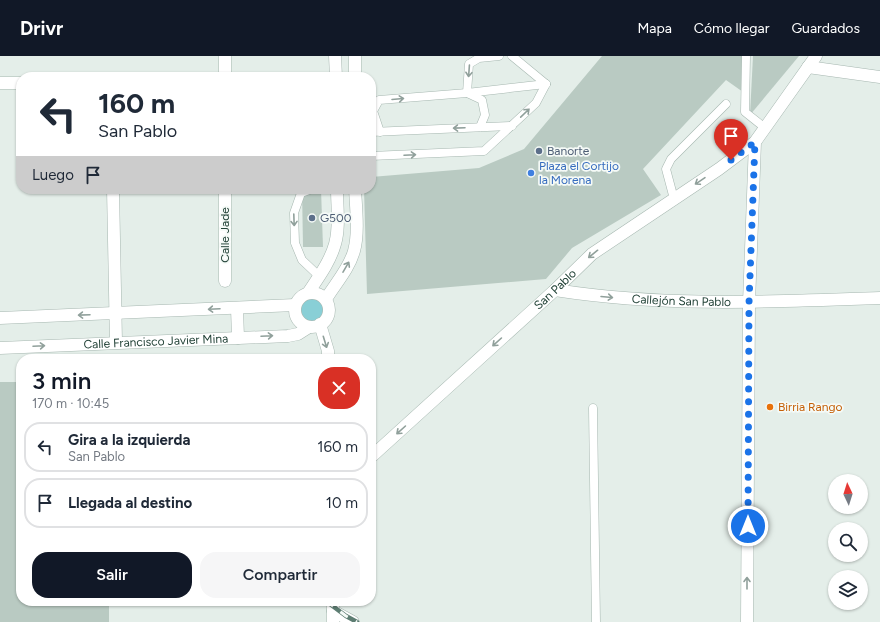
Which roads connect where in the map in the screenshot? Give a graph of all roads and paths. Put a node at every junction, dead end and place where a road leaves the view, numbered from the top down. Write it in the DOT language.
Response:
graph roads {
  1 [pos="225,56"];
  2 [pos="335,56"];
  3 [pos="355,56"];
  4 [pos="499,56"];
  5 [pos="512,56"];
  6 [pos="746,56"];
  7 [pos="816,56"];
  8 [pos="808,67"];
  9 [pos="225,72"];
  10 [pos="336,72"];
  11 [pos="355,72"];
  12 [pos="880,77"];
  13 [pos="0,83"];
  14 [pos="16,83"];
  15 [pos="546,84"];
  16 [pos="467,93"];
  17 [pos="726,104"];
  18 [pos="376,106"];
  19 [pos="376,120"];
  20 [pos="512,126"];
  21 [pos="480,127"];
  22 [pos="765,128"];
  23 [pos="376,132"];
  24 [pos="380,132"];
  25 [pos="755,142"];
  26 [pos="376,156"];
  27 [pos="113,194"];
  28 [pos="225,194"];
  29 [pos="302,194"];
  30 [pos="337,194"];
  31 [pos="355,194"];
  32 [pos="674,199"];
  33 [pos="319,276"];
  34 [pos="226,281"];
  35 [pos="555,290"];
  36 [pos="308,293"];
  37 [pos="880,298"];
  38 [pos="326,299"];
  39 [pos="749,303"];
  40 [pos="295,305"];
  41 [pos="237,308"];
  42 [pos="116,314"];
  43 [pos="0,318"];
  44 [pos="315,326"];
  45 [pos="238,338"];
  46 [pos="116,342"];
  47 [pos="0,348"];
  48 [pos="328,354"];
  49 [pos="593,408"];
  50 [pos="376,452"];
  51 [pos="333,611"];
  52 [pos="353,622"];
  53 [pos="596,622"];
  54 [pos="747,622"];
  1 -- 9 [label="street"];
  2 -- 10 [label="street"];
  3 -- 11 [label="street"];
  4 -- 16 [label="lane, one-way"];
  5 -- 15 [label="lane"];
  6 -- 22 [label="lane"];
  7 -- 8 [label="street"];
  8 -- 12 [label="street"];
  8 -- 22 [label="street"];
  13 -- 14 [label="street"];
  15 -- 16 [label="lane"];
  20 -- 15 [label="lane, one-way"];
  18 -- 16 [label="lane, one-way"];
  16 -- 21 [label="lane"];
  17 -- 32 [label="lane"];
  24 -- 19 [label="lane, one-way"];
  20 -- 21 [label="lane"];
  26 -- 20 [label="lane, one-way"];
  21 -- 24 [label="lane, one-way"];
  22 -- 25 [label="street"];
  23 -- 24 [label="lane"];
  25 -- 32 [label="street, San Pablo, one-way"];
  25 -- 39 [label="street"];
  27 -- 42 [label="street"];
  28 -- 34 [label="street, Calle Jade"];
  29 -- 33 [label="lane, one-way"];
  30 -- 33 [label="street"];
  38 -- 31 [label="street, one-way"];
  32 -- 35 [label="street, San Pablo, one-way"];
  33 -- 36 [label="street"];
  35 -- 39 [label="street, Callejón San Pablo, one-way"];
  35 -- 50 [label="street, San Pablo, one-way"];
  36 -- 38 [label="street"];
  36 -- 40 [label="street"];
  37 -- 39 [label="street, Callejón San Pablo"];
  38 -- 44 [label="street"];
  54 -- 39 [label="street, one-way"];
  40 -- 41 [label="street"];
  40 -- 44 [label="street"];
  41 -- 42 [label="street, one-way"];
  41 -- 45 [label="street"];
  42 -- 43 [label="street, one-way"];
  42 -- 46 [label="street"];
  45 -- 44 [label="street, Calle Francisco Javier Mina, one-way"];
  44 -- 48 [label="street, one-way"];
  45 -- 46 [label="street, Calle Francisco Javier Mina"];
  47 -- 46 [label="street, Calle Francisco Javier Mina, one-way"];
  49 -- 53 [label="lane"];
  51 -- 52 [label="street"];
}
